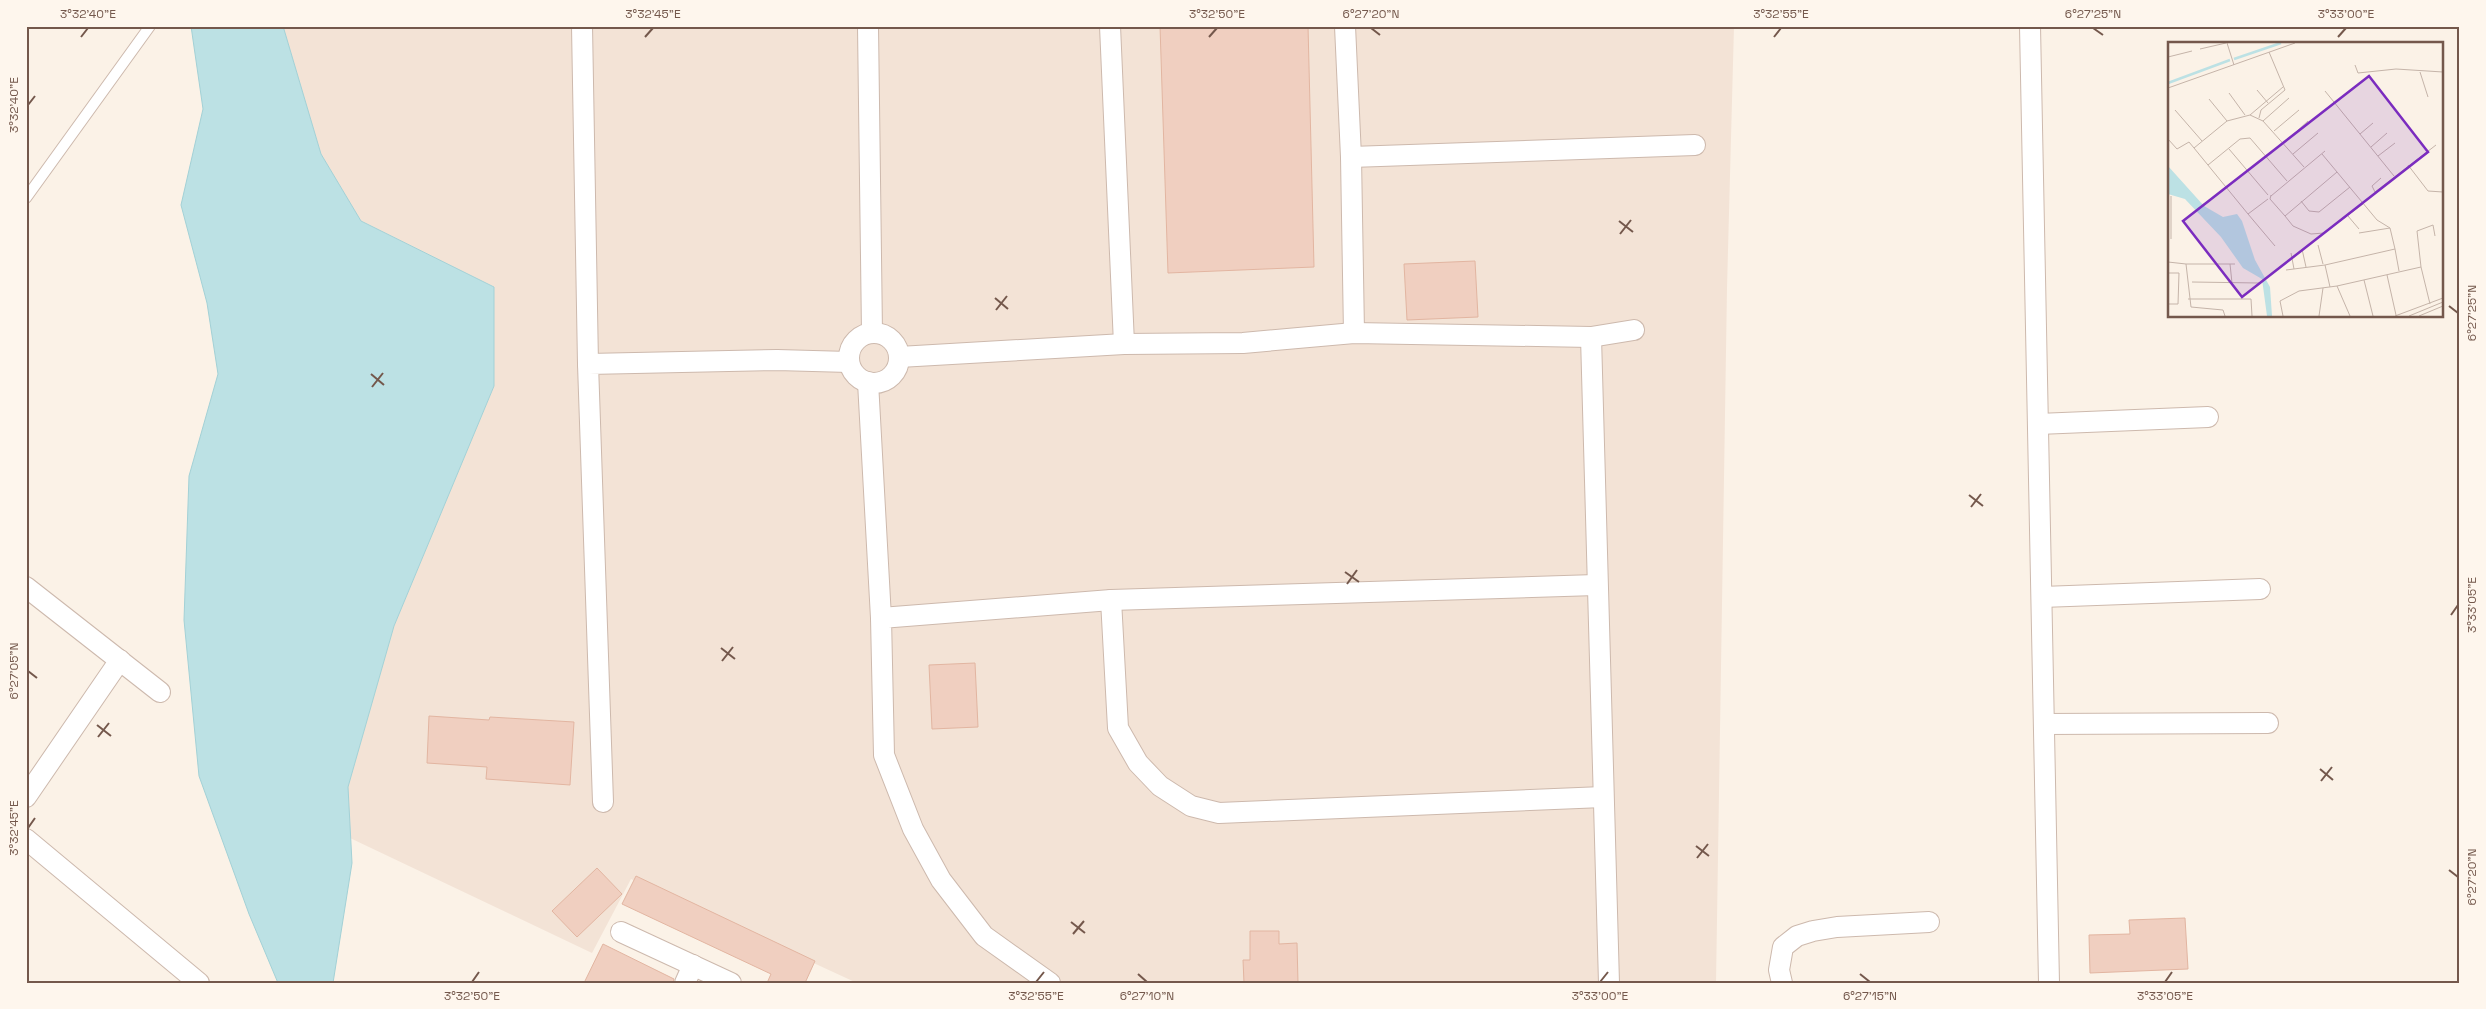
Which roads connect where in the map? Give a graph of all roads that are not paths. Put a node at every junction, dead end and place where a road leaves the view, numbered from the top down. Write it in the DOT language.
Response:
graph roads {
  1 [pos="150,26"];
  2 [pos="582,26"];
  3 [pos="868,26"];
  4 [pos="1110,26"];
  5 [pos="1345,26"];
  6 [pos="2030,26"];
  7 [pos="1695,144"];
  8 [pos="1351,157"];
  9 [pos="26,198"];
  10 [pos="1634,330"];
  11 [pos="872,332"];
  12 [pos="1354,333"];
  13 [pos="1591,337"];
  14 [pos="1124,344"];
  15 [pos="899,357"];
  16 [pos="849,362"];
  17 [pos="588,364"];
  18 [pos="868,382"];
  19 [pos="2208,417"];
  20 [pos="2038,424"];
  21 [pos="1596,585"];
  22 [pos="26,587"];
  23 [pos="2260,589"];
  24 [pos="2042,597"];
  25 [pos="1111,600"];
  26 [pos="882,618"];
  27 [pos="120,660"];
  28 [pos="160,692"];
  29 [pos="2268,723"];
  30 [pos="2044,724"];
  31 [pos="26,797"];
  32 [pos="1603,797"];
  33 [pos="603,802"];
  34 [pos="26,839"];
  35 [pos="1929,922"];
  36 [pos="621,932"];
  37 [pos="689,974"];
  38 [pos="199,983"];
  39 [pos="731,983"];
  40 [pos="1050,983"];
  41 [pos="1609,983"];
  42 [pos="1782,983"];
  43 [pos="2049,983"];
  1 -- 9 [label="lane"];
  2 -- 17 [label="street"];
  3 -- 11 [label="street"];
  4 -- 14 [label="street"];
  5 -- 8 [label="street"];
  6 -- 20 [label="street"];
  7 -- 8 [label="street"];
  8 -- 12 [label="street"];
  10 -- 13 [label="street"];
  11 -- 15 [label="street"];
  11 -- 16 [label="street"];
  12 -- 13 [label="street"];
  12 -- 14 [label="street"];
  13 -- 21 [label="street"];
  14 -- 15 [label="street"];
  15 -- 18 [label="street"];
  16 -- 17 [label="street"];
  16 -- 18 [label="street"];
  17 -- 33 [label="street"];
  18 -- 26 [label="street"];
  19 -- 20 [label="street"];
  20 -- 24 [label="street"];
  21 -- 25 [label="street"];
  21 -- 32 [label="street"];
  22 -- 27 [label="street"];
  23 -- 24 [label="street"];
  24 -- 30 [label="street"];
  25 -- 26 [label="street"];
  25 -- 32 [label="street"];
  26 -- 40 [label="street"];
  27 -- 28 [label="street"];
  27 -- 31 [label="street"];
  29 -- 30 [label="street"];
  30 -- 43 [label="street"];
  32 -- 41 [label="street"];
  34 -- 38 [label="street"];
  35 -- 42 [label="street"];
  36 -- 37 [label="street"];
  37 -- 39 [label="street"];
}
